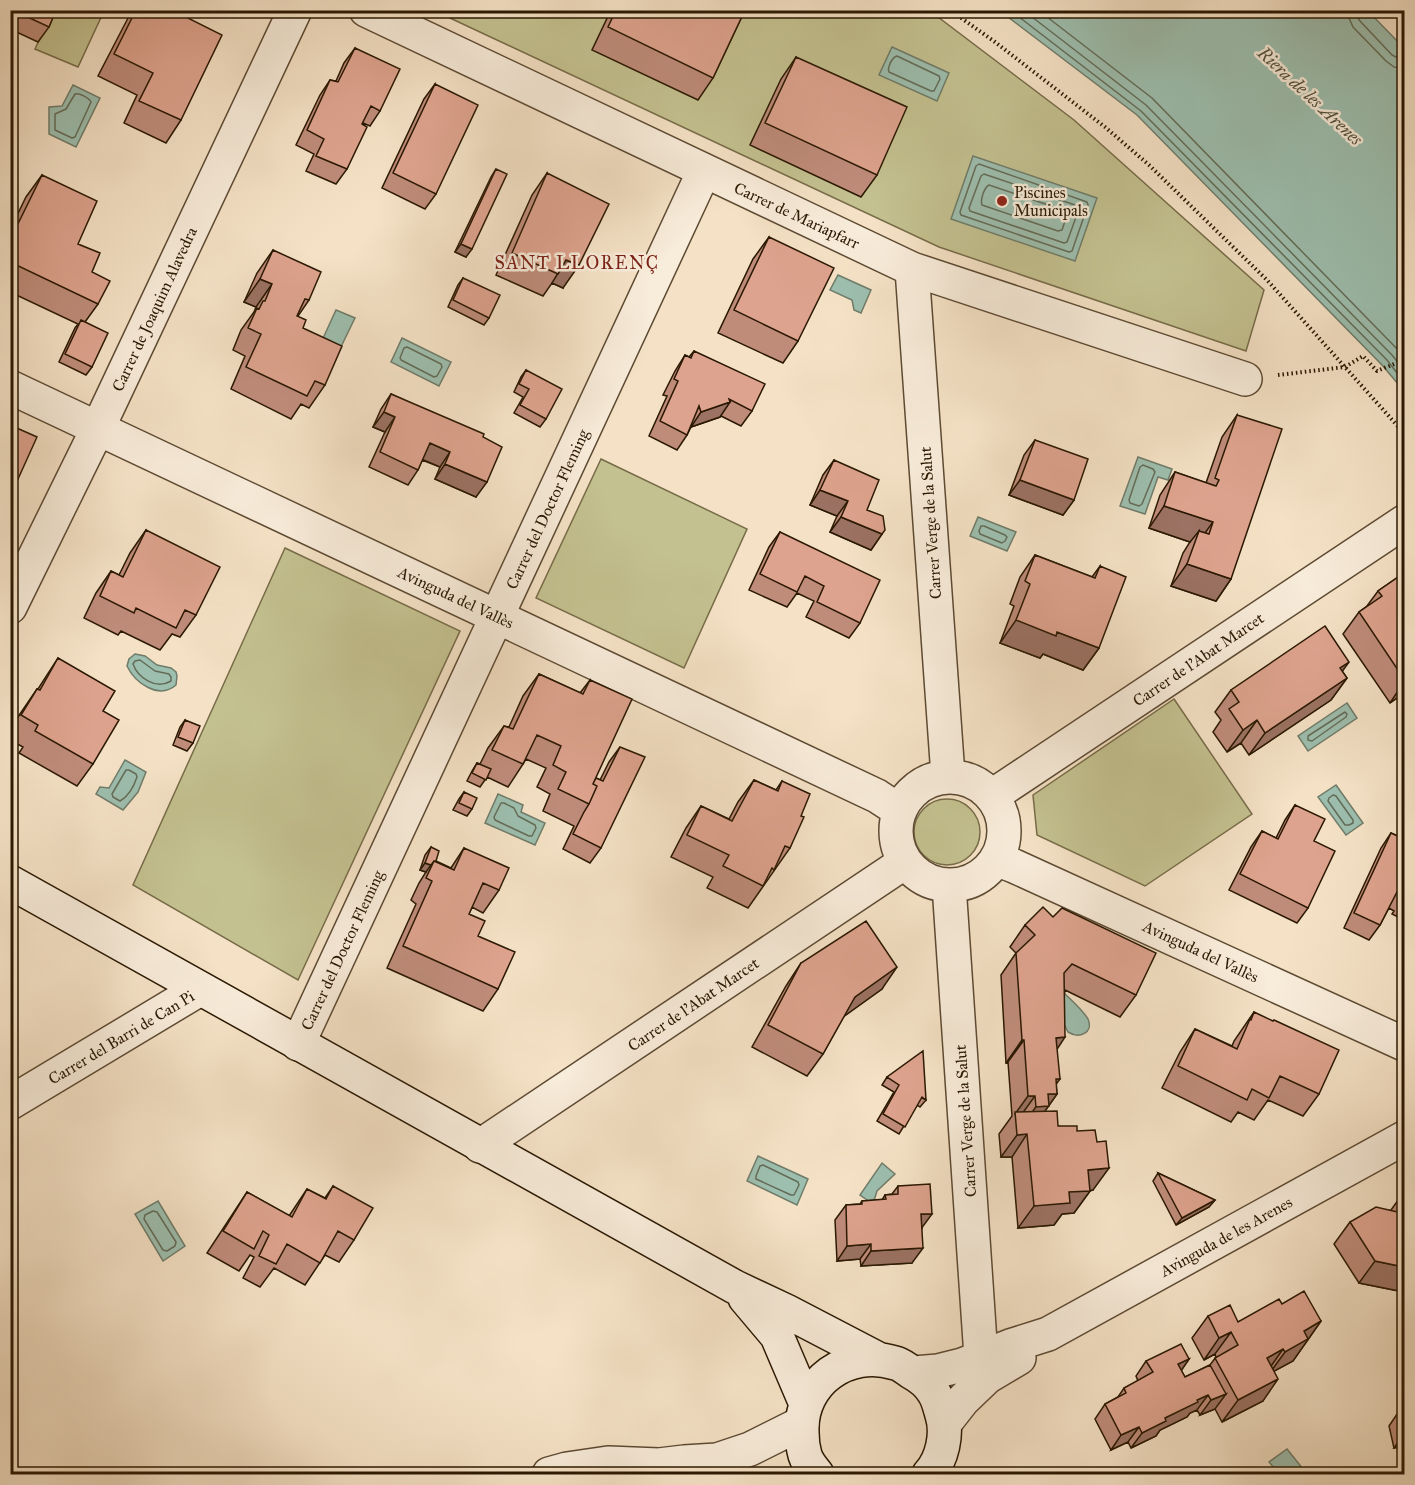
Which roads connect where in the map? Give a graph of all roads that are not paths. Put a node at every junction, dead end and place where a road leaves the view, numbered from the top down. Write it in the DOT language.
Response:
graph roads {
  1 [pos="295,10"];
  2 [pos="366,10"];
  3 [pos="704,171"];
  4 [pos="912,269"];
  5 [pos="1245,379"];
  6 [pos="10,387"];
  7 [pos="98,428"];
  8 [pos="1404,522"];
  9 [pos="10,607"];
  10 [pos="497,616"];
  11 [pos="948,777"];
  12 [pos="992,796"];
  13 [pos="900,811"];
  14 [pos="996,860"];
  15 [pos="906,862"];
  16 [pos="10,882"];
  17 [pos="949,885"];
  18 [pos="200,989"];
  19 [pos="298,1044"];
  20 [pos="1404,1044"];
  21 [pos="10,1103"];
  22 [pos="1404,1138"];
  23 [pos="480,1146"];
  24 [pos="735,1287"];
  25 [pos="1048,1334"];
  26 [pos="981,1357"];
  27 [pos="880,1360"];
  28 [pos="914,1373"];
  29 [pos="804,1413"];
  30 [pos="944,1455"];
  31 [pos="671,1470"];
  32 [pos="549,1474"];
  33 [pos="816,1474"];
  1 -- 7 [label="street, Carrer de Joaquim Alavedra"];
  2 -- 3 [label="street, Carrer de Mariapfarr"];
  3 -- 4 [label="street, Carrer de Mariapfarr"];
  3 -- 10 [label="street, Carrer del Doctor Fleming"];
  4 -- 5 [label="street, Carrer de Mariapfarr"];
  4 -- 11 [label="street, Carrer Verge de la Salut"];
  6 -- 7 [label="street, Avinguda del Vallès"];
  7 -- 9 [label="street, Carrer de Joaquim Alavedra"];
  7 -- 10 [label="street, Avinguda del Vallès"];
  8 -- 12 [label="street, Carrer de l'Abat Marcet"];
  10 -- 13 [label="street, Avinguda del Vallès"];
  10 -- 19 [label="street, Carrer del Doctor Fleming"];
  11 -- 12 [label="street"];
  11 -- 13 [label="street"];
  12 -- 14 [label="street"];
  13 -- 15 [label="street"];
  14 -- 17 [label="street"];
  14 -- 20 [label="street, Avinguda del Vallès"];
  15 -- 17 [label="street"];
  15 -- 23 [label="street, Carrer de l'Abat Marcet"];
  16 -- 18 [label="street"];
  17 -- 26 [label="street, Carrer Verge de la Salut"];
  18 -- 19 [label="street"];
  18 -- 21 [label="street, Carrer del Barri de Can Pi"];
  19 -- 23 [label="street"];
  22 -- 25 [label="street, Avinguda de les Arenes"];
  23 -- 24 [label="street"];
  24 -- 27 [label="street"];
  24 -- 29 [label="street"];
  25 -- 26 [label="street, Avinguda de les Arenes"];
  25 -- 30 [label="street, Avinguda de les Arenes"];
  26 -- 28 [label="street, Avinguda de les Arenes"];
  27 -- 28 [label="street"];
  27 -- 29 [label="street"];
  28 -- 30 [label="street"];
  29 -- 31 [label="street"];
  29 -- 33 [label="street"];
  31 -- 32 [label="street"];
}
